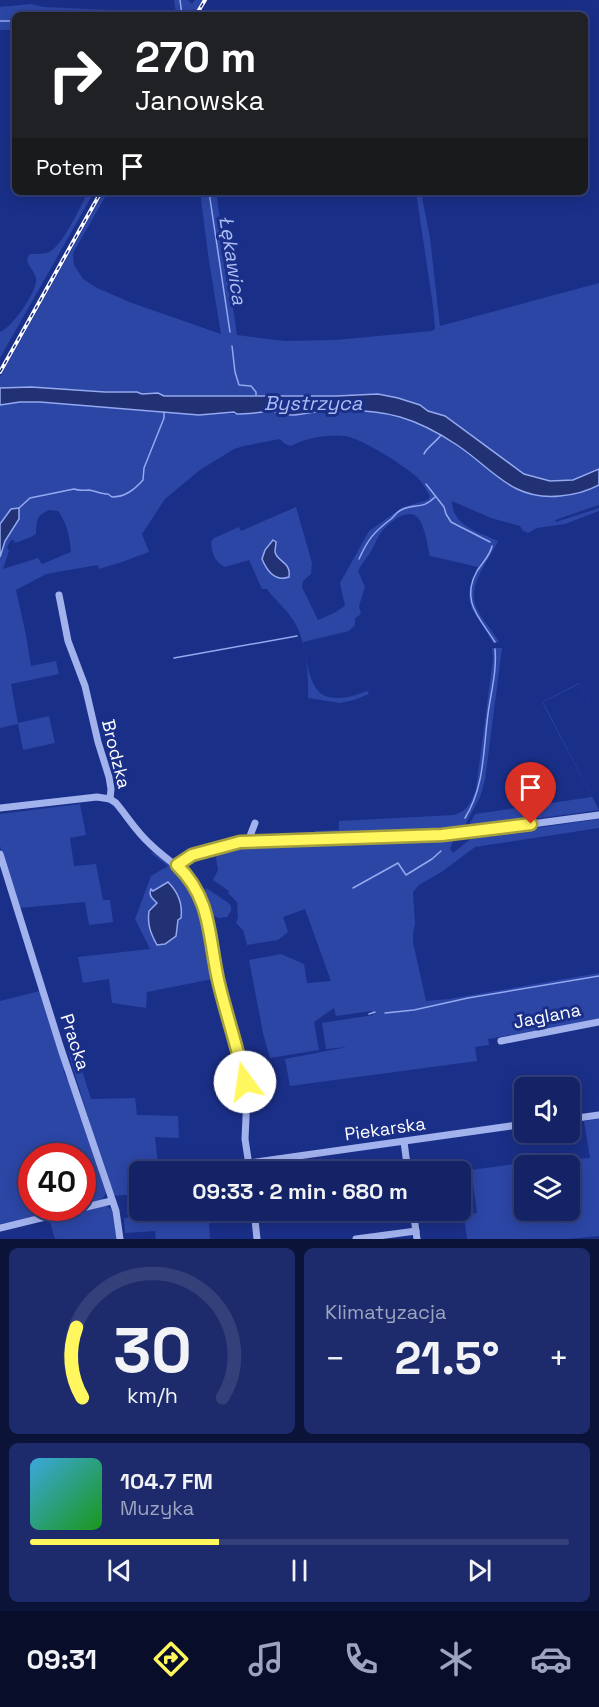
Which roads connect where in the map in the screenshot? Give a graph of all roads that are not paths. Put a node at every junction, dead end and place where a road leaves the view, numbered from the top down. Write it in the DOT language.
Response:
graph roads {
  1 [pos="59,595"];
  2 [pos="110,799"];
  3 [pos="0,808"];
  4 [pos="599,814"];
  5 [pos="255,824"];
  6 [pos="250,842"];
  7 [pos="0,854"];
  8 [pos="177,865"];
  9 [pos="599,1022"];
  10 [pos="501,1041"];
  11 [pos="599,1115"];
  12 [pos="580,1118"];
  13 [pos="514,1126"];
  14 [pos="404,1142"];
  15 [pos="248,1161"];
  16 [pos="286,1161"];
  17 [pos="407,1161"];
  18 [pos="111,1201"];
  19 [pos="255,1221"];
  20 [pos="0,1228"];
  21 [pos="416,1235"];
  22 [pos="120,1239"];
  23 [pos="257,1239"];
  24 [pos="356,1239"];
  1 -- 2 [label="street, Brodzka"];
  2 -- 3 [label="street"];
  2 -- 8 [label="street, Brodzka"];
  4 -- 6 [label="street"];
  5 -- 6 [label="street"];
  6 -- 8 [label="street"];
  7 -- 18 [label="street, Pracka"];
  8 -- 15 [label="street, Brodzka"];
  9 -- 10 [label="street, Jaglana"];
  11 -- 12 [label="street"];
  13 -- 14 [label="street, Piekarska"];
  14 -- 16 [label="street, Piekarska"];
  14 -- 17 [label="street"];
  18 -- 20 [label="street"];
  18 -- 22 [label="street, Pracka"];
  19 -- 23 [label="street"];
  21 -- 24 [label="street"];
}
